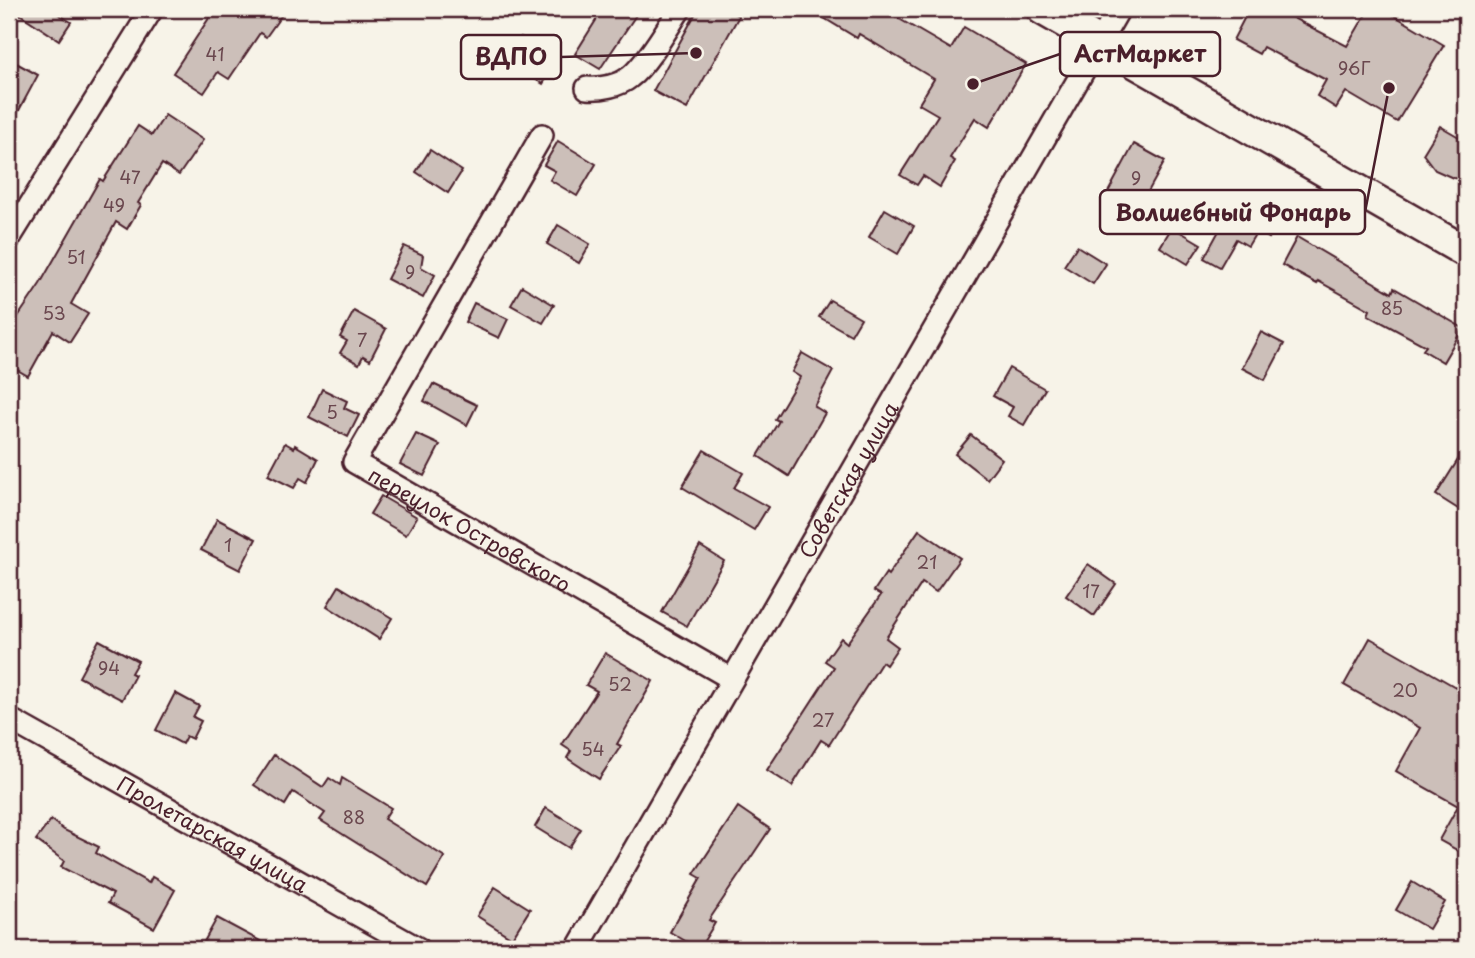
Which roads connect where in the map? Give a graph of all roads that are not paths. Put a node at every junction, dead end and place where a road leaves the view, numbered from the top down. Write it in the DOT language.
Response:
graph roads {
  1 [pos="152,9"];
  2 [pos="680,9"];
  3 [pos="1042,9"];
  4 [pos="1119,9"];
  5 [pos="1101,43"];
  6 [pos="587,88"];
  7 [pos="542,135"];
  8 [pos="9,239"];
  9 [pos="1466,252"];
  10 [pos="732,679"];
  11 [pos="9,719"];
  12 [pos="419,949"];
  13 [pos="577,949"];
  1 -- 8 [label="street"];
  2 -- 6 [label="street"];
  3 -- 5 [label="main road"];
  4 -- 5 [label="street, Советская улица"];
  5 -- 9 [label="main road"];
  5 -- 10 [label="street, Советская улица"];
  7 -- 10 [label="street, переулок Островского"];
  10 -- 13 [label="street, Советская улица"];
  11 -- 12 [label="street, Пролетарская улица"];
}
